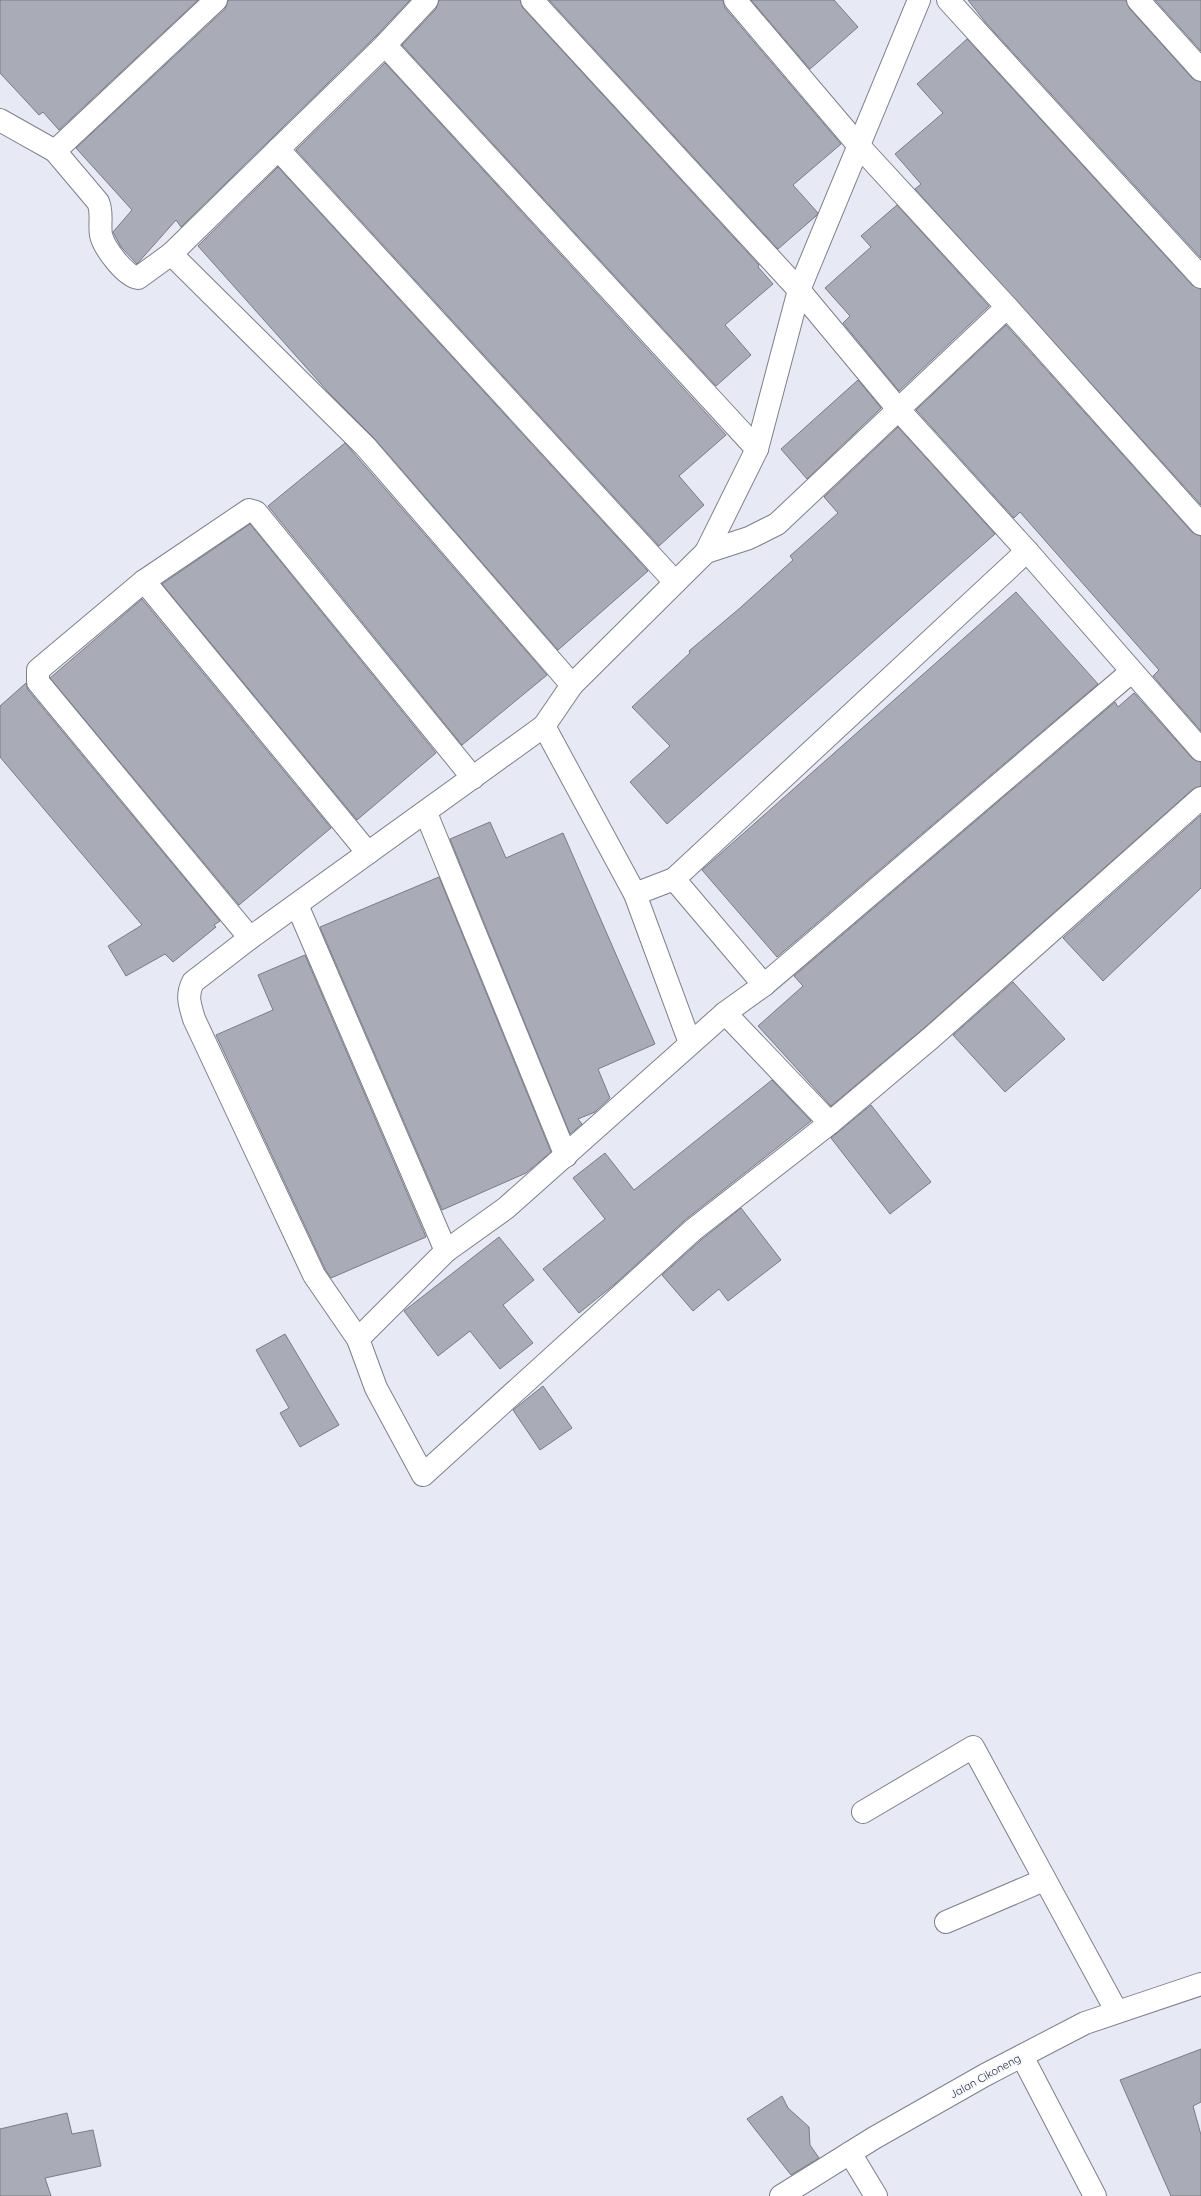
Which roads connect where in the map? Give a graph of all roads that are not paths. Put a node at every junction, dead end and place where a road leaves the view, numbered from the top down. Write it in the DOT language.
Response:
graph roads {
  1 [pos="216,0"];
  2 [pos="427,0"];
  3 [pos="532,0"];
  4 [pos="736,0"];
  5 [pos="919,0"];
  6 [pos="948,0"];
  7 [pos="1138,0"];
  8 [pos="384,45"];
  9 [pos="1201,70"];
  10 [pos="0,120"];
  11 [pos="859,146"];
  12 [pos="278,149"];
  13 [pos="55,151"];
  14 [pos="171,254"];
  15 [pos="1201,277"];
  16 [pos="799,290"];
  17 [pos="1007,306"];
  18 [pos="898,410"];
  19 [pos="757,449"];
  20 [pos="1201,524"];
  21 [pos="1027,551"];
  22 [pos="706,552"];
  23 [pos="144,580"];
  24 [pos="676,582"];
  25 [pos="1131,672"];
  26 [pos="572,685"];
  27 [pos="544,726"];
  28 [pos="1201,750"];
  29 [pos="473,778"];
  30 [pos="1201,798"];
  31 [pos="426,813"];
  32 [pos="368,853"];
  33 [pos="674,879"];
  34 [pos="635,894"];
  35 [pos="298,905"];
  36 [pos="250,938"];
  37 [pos="764,985"];
  38 [pos="725,1013"];
  39 [pos="690,1043"];
  40 [pos="830,1123"];
  41 [pos="566,1156"];
  42 [pos="446,1252"];
  43 [pos="358,1338"];
  44 [pos="863,1812"];
  45 [pos="1044,1880"];
  46 [pos="946,1922"];
  47 [pos="1201,1984"];
  48 [pos="1117,2012"];
  49 [pos="1022,2056"];
  50 [pos="850,2153"];
  51 [pos="781,2196"];
  52 [pos="876,2196"];
  53 [pos="1095,2196"];
  1 -- 13 [label="street"];
  2 -- 8 [label="street"];
  3 -- 16 [label="street"];
  4 -- 11 [label="street"];
  5 -- 11 [label="street"];
  6 -- 15 [label="street"];
  7 -- 9 [label="street"];
  8 -- 12 [label="street"];
  8 -- 19 [label="street"];
  10 -- 13 [label="street"];
  11 -- 16 [label="street"];
  11 -- 17 [label="street"];
  12 -- 14 [label="street"];
  12 -- 24 [label="street"];
  13 -- 14 [label="street"];
  14 -- 26 [label="street"];
  16 -- 18 [label="street"];
  16 -- 19 [label="street"];
  17 -- 18 [label="street"];
  17 -- 20 [label="street"];
  18 -- 21 [label="street"];
  18 -- 22 [label="street"];
  19 -- 22 [label="street"];
  21 -- 25 [label="street"];
  21 -- 33 [label="street"];
  22 -- 24 [label="street"];
  23 -- 29 [label="street"];
  23 -- 32 [label="street"];
  23 -- 36 [label="street"];
  24 -- 26 [label="street"];
  25 -- 28 [label="street"];
  25 -- 37 [label="street"];
  26 -- 27 [label="street"];
  27 -- 29 [label="street"];
  27 -- 34 [label="street"];
  29 -- 31 [label="street"];
  30 -- 40 [label="street"];
  31 -- 32 [label="street"];
  31 -- 41 [label="street"];
  32 -- 35 [label="street"];
  33 -- 34 [label="street"];
  33 -- 37 [label="street"];
  34 -- 39 [label="street"];
  35 -- 36 [label="street"];
  35 -- 42 [label="street"];
  36 -- 43 [label="street"];
  37 -- 38 [label="street"];
  38 -- 39 [label="street"];
  38 -- 40 [label="street"];
  39 -- 41 [label="street"];
  40 -- 43 [label="street"];
  41 -- 42 [label="street"];
  42 -- 43 [label="street"];
  44 -- 45 [label="street"];
  45 -- 46 [label="street"];
  45 -- 48 [label="street"];
  47 -- 48 [label="street, Jalan Cikoneng"];
  48 -- 49 [label="street, Jalan Cikoneng"];
  49 -- 50 [label="street, Jalan Cikoneng"];
  49 -- 53 [label="street"];
  50 -- 51 [label="street, Jalan Cikoneng"];
  50 -- 52 [label="street"];
}
